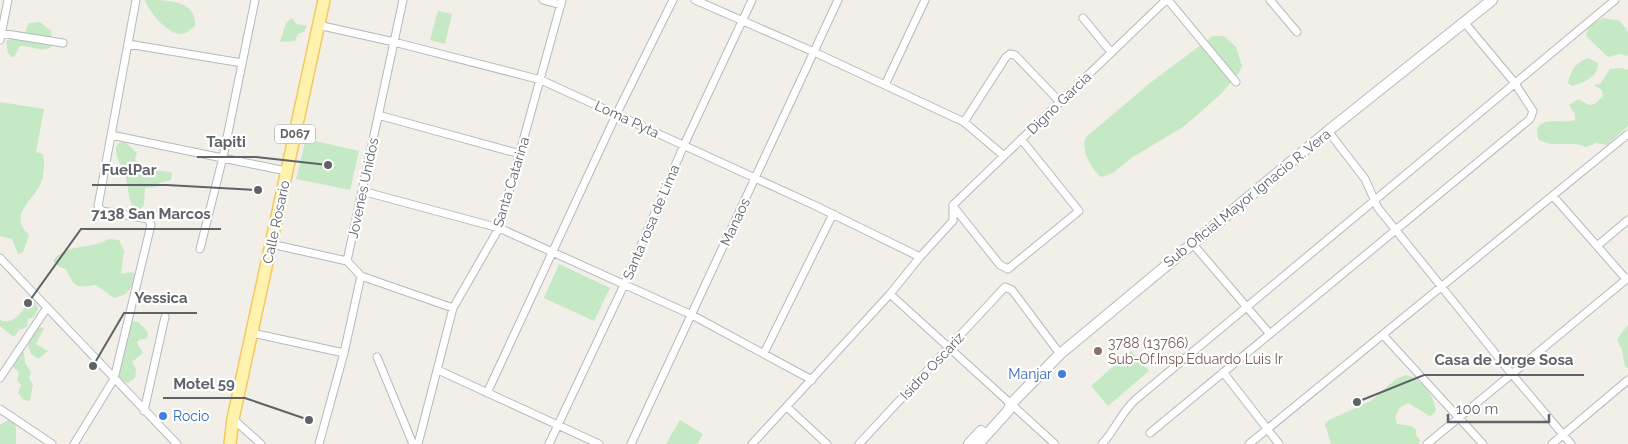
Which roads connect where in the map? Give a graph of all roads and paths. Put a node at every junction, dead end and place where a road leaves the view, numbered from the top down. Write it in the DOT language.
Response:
graph roads {
  1 [pos="8,0"];
  2 [pos="136,0"];
  3 [pos="255,0"];
  4 [pos="324,0"];
  5 [pos="402,0"];
  6 [pos="543,0"];
  7 [pos="672,0"];
  8 [pos="694,0"];
  9 [pos="752,0"];
  10 [pos="838,0"];
  11 [pos="925,0"];
  12 [pos="1167,0"];
  13 [pos="1270,0"];
  14 [pos="1492,0"];
  15 [pos="1615,0"];
  16 [pos="562,2"];
  17 [pos="1083,18"];
  18 [pos="742,21"];
  19 [pos="1464,22"];
  20 [pos="318,25"];
  21 [pos="1297,32"];
  22 [pos="0,35"];
  23 [pos="394,42"];
  24 [pos="63,43"];
  25 [pos="128,44"];
  26 [pos="814,52"];
  27 [pos="1112,52"];
  28 [pos="242,63"];
  29 [pos="541,80"];
  30 [pos="1236,82"];
  31 [pos="1514,82"];
  32 [pos="885,85"];
  33 [pos="1060,102"];
  34 [pos="617,113"];
  35 [pos="378,115"];
  36 [pos="964,122"];
  37 [pos="1328,131"];
  38 [pos="1628,134"];
  39 [pos="111,135"];
  40 [pos="1021,139"];
  41 [pos="684,145"];
  42 [pos="520,154"];
  43 [pos="1004,156"];
  44 [pos="223,157"];
  45 [pos="286,171"];
  46 [pos="756,177"];
  47 [pos="362,190"];
  48 [pos="1553,196"];
  49 [pos="1374,199"];
  50 [pos="952,205"];
  51 [pos="833,214"];
  52 [pos="1628,220"];
  53 [pos="498,228"];
  54 [pos="1395,229"];
  55 [pos="1192,243"];
  56 [pos="271,244"];
  57 [pos="1597,246"];
  58 [pos="200,249"];
  59 [pos="551,253"];
  60 [pos="920,257"];
  61 [pos="0,258"];
  62 [pos="347,261"];
  63 [pos="361,276"];
  64 [pos="1627,278"];
  65 [pos="624,285"];
  66 [pos="1441,286"];
  67 [pos="890,294"];
  68 [pos="1246,306"];
  69 [pos="453,308"];
  70 [pos="46,309"];
  71 [pos="692,315"];
  72 [pos="165,317"];
  73 [pos="252,333"];
  74 [pos="1269,333"];
  75 [pos="1383,335"];
  76 [pos="949,348"];
  77 [pos="344,353"];
  78 [pos="764,353"];
  79 [pos="1060,354"];
  80 [pos="377,357"];
  81 [pos="438,370"];
  82 [pos="1222,372"];
  83 [pos="1511,373"];
  84 [pos="0,378"];
  85 [pos="114,380"];
  86 [pos="812,380"];
  87 [pos="1628,380"];
  88 [pos="487,393"];
  89 [pos="1011,404"];
  90 [pos="787,407"];
  91 [pos="0,409"];
  92 [pos="144,411"];
  93 [pos="1459,416"];
  94 [pos="233,419"];
  95 [pos="558,425"];
  96 [pos="1265,429"];
  97 [pos="1150,433"];
  98 [pos="1564,435"];
  99 [pos="52,444"];
  100 [pos="74,444"];
  101 [pos="177,444"];
  102 [pos="230,444"];
  103 [pos="261,444"];
  104 [pos="319,444"];
  105 [pos="417,444"];
  106 [pos="549,444"];
  107 [pos="600,444"];
  108 [pos="631,444"];
  109 [pos="752,444"];
  110 [pos="827,444"];
  111 [pos="859,444"];
  112 [pos="969,444"];
  113 [pos="978,444"];
  114 [pos="1055,444"];
  115 [pos="1102,444"];
  116 [pos="1249,444"];
  117 [pos="1279,444"];
  118 [pos="1427,444"];
  119 [pos="1483,444"];
  120 [pos="1552,444"];
  121 [pos="1571,444"];
  1 -- 22 [label="street"];
  2 -- 25 [label="street"];
  3 -- 28 [label="street"];
  4 -- 20 [label="main road, Calle Rosario / D067"];
  5 -- 23 [label="street, Jovenes Unidos"];
  6 -- 16 [label="street"];
  7 -- 34 [label="street"];
  8 -- 18 [label="street"];
  9 -- 18 [label="street, Santa rosa de Lima"];
  10 -- 26 [label="street, Manaos"];
  11 -- 32 [label="street"];
  12 -- 27 [label="street, Digno Garcia"];
  12 -- 30 [label="street"];
  13 -- 21 [label="street"];
  14 -- 19 [label="street, Sub Oficial Mayor Ignacio R. Vera"];
  15 -- 31 [label="street"];
  16 -- 29 [label="street, Santa Catarina"];
  17 -- 27 [label="street"];
  18 -- 26 [label="street"];
  18 -- 41 [label="street, Santa rosa de Lima"];
  19 -- 31 [label="street"];
  19 -- 37 [label="street, Sub Oficial Mayor Ignacio R. Vera"];
  20 -- 23 [label="street, Loma Pyta"];
  20 -- 45 [label="main road, Calle Rosario / D067"];
  22 -- 24 [label="street"];
  23 -- 29 [label="street, Loma Pyta"];
  23 -- 35 [label="street, Jovenes Unidos"];
  25 -- 28 [label="street"];
  25 -- 39 [label="street"];
  26 -- 32 [label="street"];
  26 -- 46 [label="street, Manaos"];
  27 -- 33 [label="street, Digno Garcia"];
  28 -- 44 [label="street"];
  29 -- 34 [label="street, Loma Pyta"];
  29 -- 42 [label="street, Santa Catarina"];
  31 -- 49 [label="street"];
  31 -- 54 [label="street"];
  32 -- 36 [label="street"];
  33 -- 36 [label="street"];
  33 -- 40 [label="street, Digno Garcia"];
  34 -- 41 [label="street, Loma Pyta"];
  34 -- 59 [label="street"];
  35 -- 42 [label="street"];
  35 -- 47 [label="street, Jovenes Unidos"];
  36 -- 43 [label="street"];
  37 -- 49 [label="street"];
  37 -- 55 [label="street, Sub Oficial Mayor Ignacio R. Vera"];
  38 -- 48 [label="street"];
  39 -- 44 [label="street"];
  39 -- 85 [label="street"];
  40 -- 43 [label="street, Digno Garcia"];
  40 -- 50 [label="street"];
  41 -- 46 [label="street, Loma Pyta"];
  41 -- 65 [label="street, Santa rosa de Lima"];
  42 -- 53 [label="street, Santa Catarina"];
  43 -- 50 [label="street, Digno Garcia"];
  44 -- 45 [label="street"];
  44 -- 58 [label="street"];
  45 -- 56 [label="main road, Calle Rosario / D067"];
  46 -- 51 [label="street, Loma Pyta"];
  46 -- 71 [label="street, Manaos"];
  47 -- 53 [label="street"];
  47 -- 62 [label="street, Jovenes Unidos"];
  48 -- 57 [label="street"];
  48 -- 66 [label="street"];
  49 -- 54 [label="street"];
  49 -- 68 [label="street"];
  50 -- 60 [label="street"];
  51 -- 60 [label="street, Loma Pyta"];
  51 -- 78 [label="street"];
  52 -- 57 [label="street"];
  53 -- 59 [label="street"];
  53 -- 69 [label="street, Santa Catarina"];
  54 -- 66 [label="street"];
  54 -- 74 [label="street"];
  55 -- 68 [label="street"];
  55 -- 79 [label="street, Sub Oficial Mayor Ignacio R. Vera"];
  56 -- 62 [label="street"];
  56 -- 73 [label="main road, Calle Rosario / D067"];
  57 -- 64 [label="street"];
  59 -- 65 [label="street"];
  59 -- 88 [label="street"];
  60 -- 67 [label="street"];
  61 -- 70 [label="street"];
  62 -- 63 [label="street"];
  63 -- 69 [label="street"];
  63 -- 77 [label="street"];
  64 -- 83 [label="street"];
  65 -- 71 [label="street"];
  65 -- 95 [label="street, Santa rosa de Lima"];
  66 -- 75 [label="street"];
  66 -- 83 [label="street"];
  67 -- 76 [label="street"];
  67 -- 86 [label="street"];
  68 -- 74 [label="street"];
  68 -- 115 [label="street"];
  69 -- 81 [label="street, Santa Catarina"];
  70 -- 84 [label="street"];
  70 -- 85 [label="street"];
  71 -- 78 [label="street"];
  71 -- 108 [label="street, Manaos"];
  72 -- 92 [label="street"];
  73 -- 77 [label="street"];
  73 -- 94 [label="main road, Calle Rosario / D067"];
  74 -- 82 [label="street"];
  75 -- 93 [label="street"];
  75 -- 96 [label="street"];
  76 -- 79 [label="street, Isidro Oscariz"];
  76 -- 89 [label="street"];
  76 -- 111 [label="street, Isidro Oscariz"];
  77 -- 104 [label="street"];
  78 -- 86 [label="street"];
  79 -- 89 [label="street, Sub Oficial Mayor Ignacio R. Vera"];
  80 -- 105 [label="street"];
  81 -- 88 [label="street"];
  81 -- 105 [label="street, Santa Catarina"];
  82 -- 96 [label="street"];
  82 -- 97 [label="street"];
  83 -- 93 [label="street"];
  83 -- 98 [label="street"];
  85 -- 92 [label="street"];
  85 -- 100 [label="street"];
  86 -- 90 [label="street"];
  87 -- 98 [label="street"];
  88 -- 95 [label="street"];
  89 -- 112 [label="street"];
  89 -- 113 [label="street"];
  89 -- 114 [label="street"];
  90 -- 109 [label="street"];
  90 -- 110 [label="street"];
  91 -- 99 [label="street"];
  92 -- 101 [label="street"];
  93 -- 118 [label="street"];
  93 -- 119 [label="street"];
  94 -- 102 [label="main road, Calle Rosario / D067"];
  94 -- 103 [label="street"];
  95 -- 106 [label="street, Santa rosa de Lima"];
  95 -- 107 [label="street"];
  96 -- 116 [label="street"];
  96 -- 117 [label="street"];
  98 -- 120 [label="street"];
  98 -- 121 [label="street"];
}
